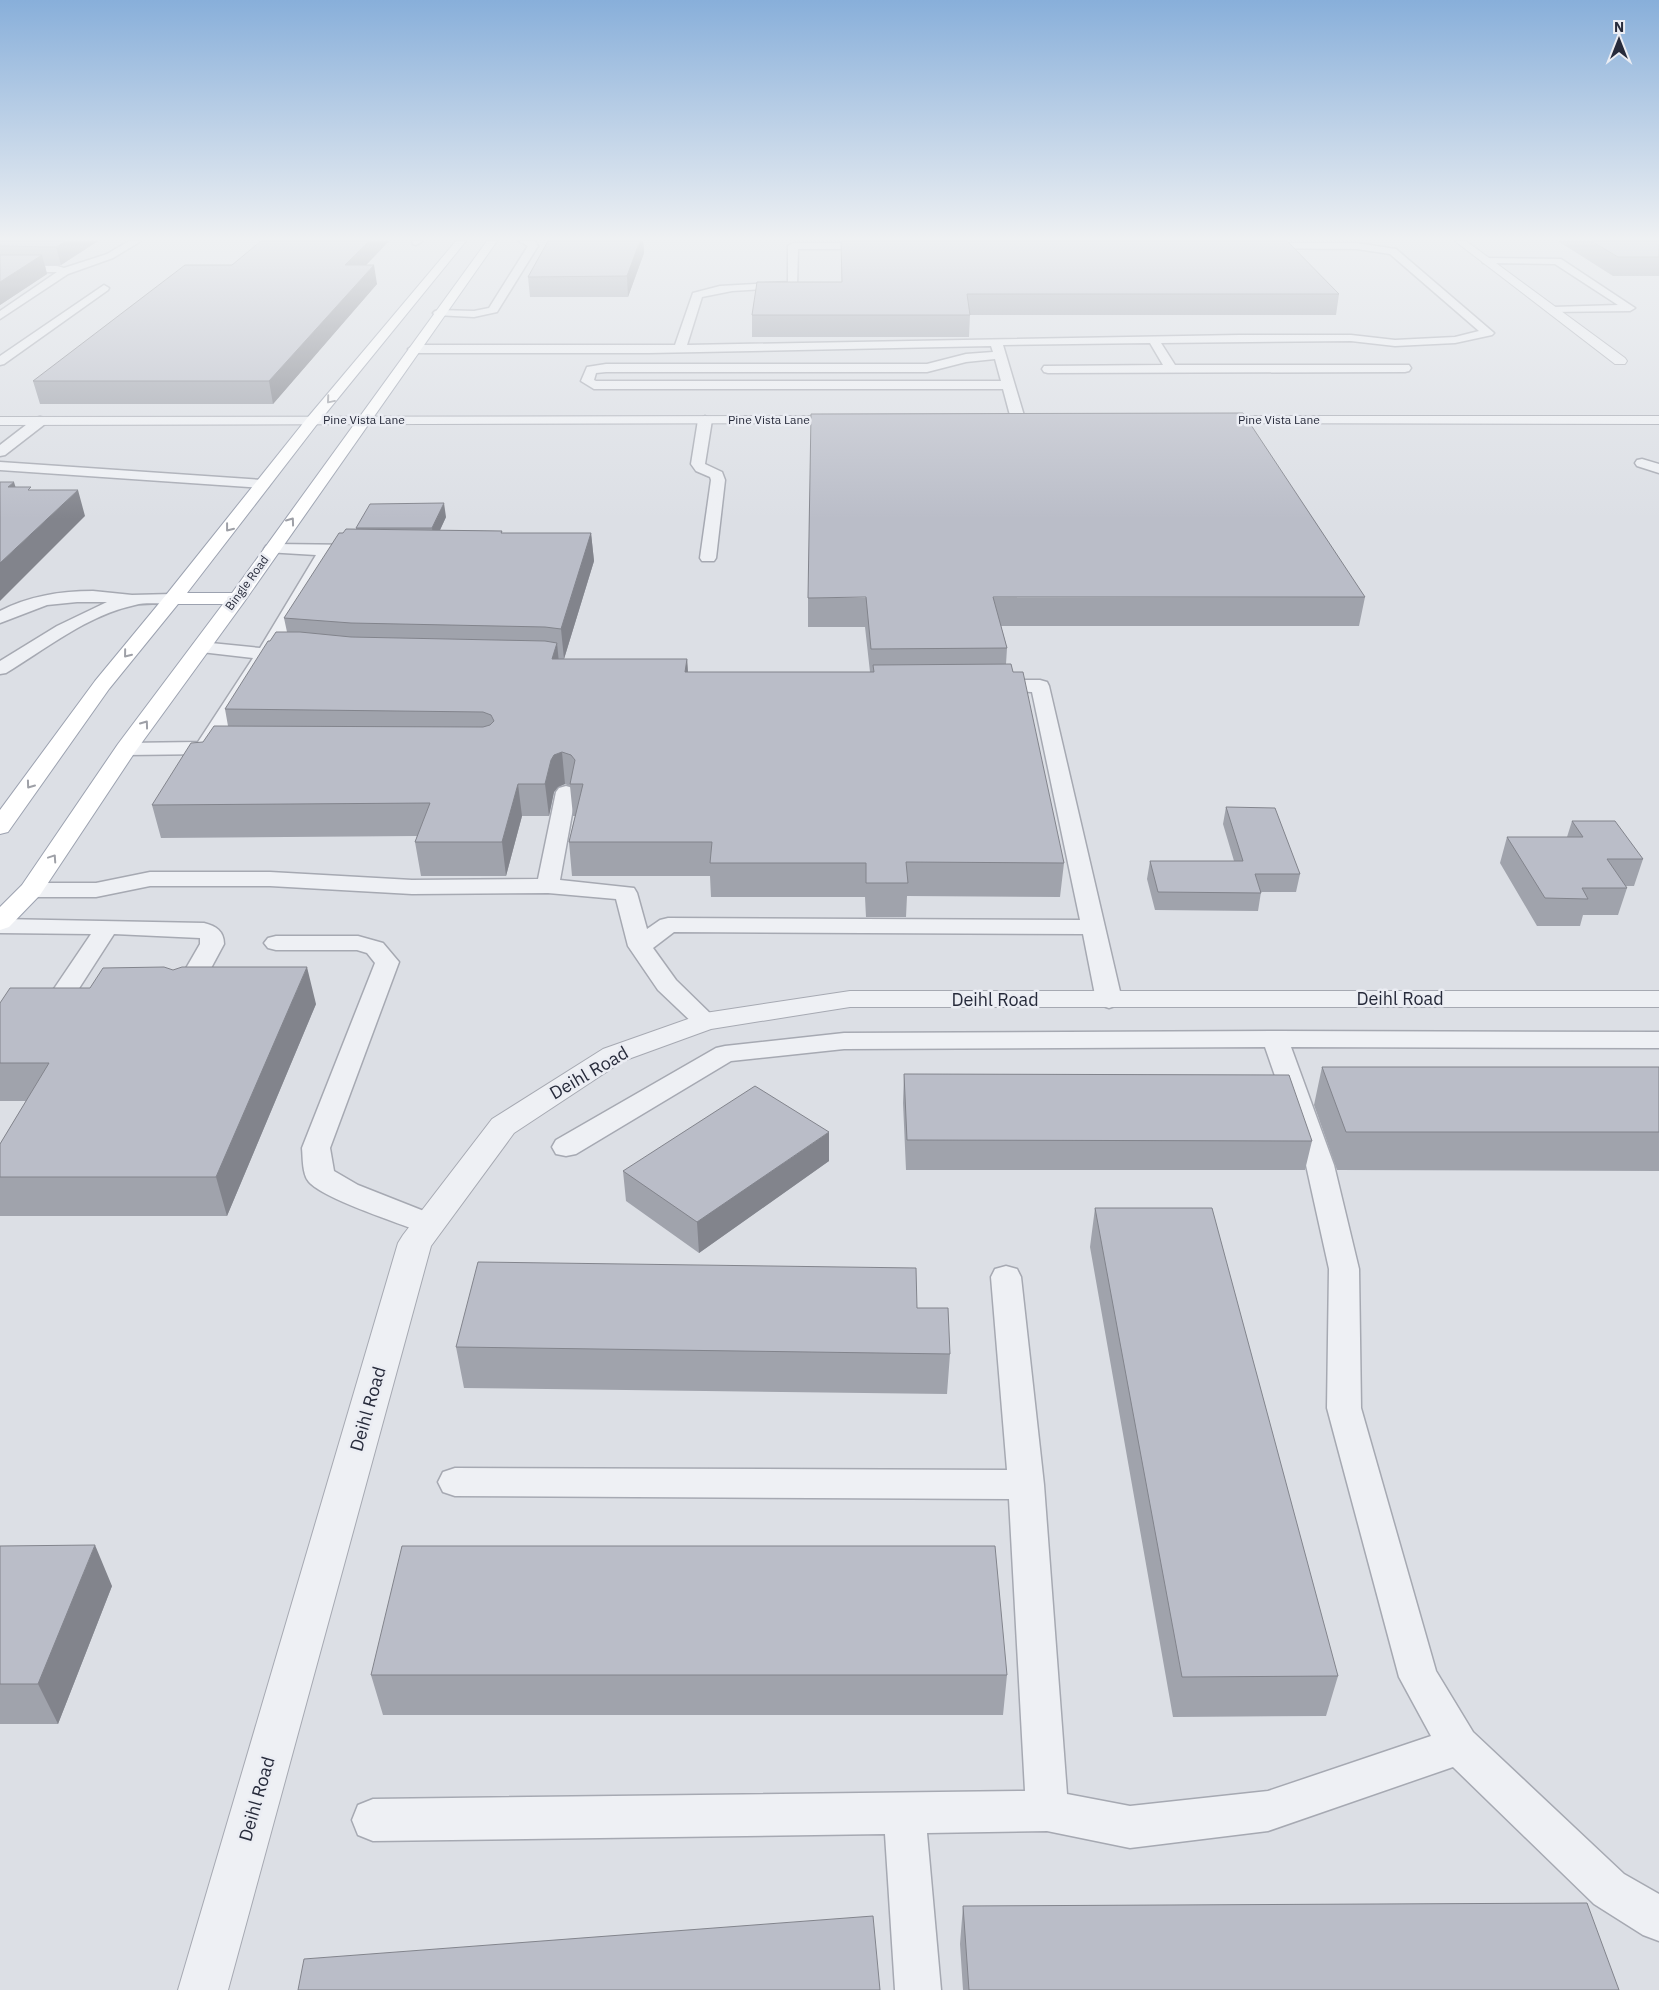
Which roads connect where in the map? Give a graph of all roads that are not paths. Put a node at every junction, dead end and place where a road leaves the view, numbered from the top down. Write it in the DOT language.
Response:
graph roads {
  1 [pos="39,334"];
  2 [pos="385,334"];
  3 [pos="420,334"];
  4 [pos="684,334"];
  5 [pos="1480,334"];
  6 [pos="1584,334"];
  7 [pos="1153,339"];
  8 [pos="996,342"];
  9 [pos="680,347"];
  10 [pos="414,349"];
  11 [pos="999,355"];
  12 [pos="0,361"];
  13 [pos="1620,361"];
  14 [pos="1405,368"];
  15 [pos="1048,369"];
  16 [pos="1171,369"];
  17 [pos="1008,385"];
  18 [pos="313,420"];
  19 [pos="364,420"];
  20 [pos="705,420"];
  21 [pos="862,420"];
  22 [pos="999,420"];
  23 [pos="1023,420"];
  24 [pos="1196,420"];
  25 [pos="1659,420"];
  26 [pos="0,421"];
  27 [pos="40,421"];
  28 [pos="0,452"];
  29 [pos="1642,463"];
  30 [pos="0,466"];
  31 [pos="1659,469"];
  32 [pos="263,484"];
  33 [pos="272,548"];
  34 [pos="327,550"];
  35 [pos="375,550"];
  36 [pos="708,558"];
  37 [pos="237,598"];
  38 [pos="173,599"];
  39 [pos="133,600"];
  40 [pos="0,618"];
  41 [pos="201,647"];
  42 [pos="266,654"];
  43 [pos="315,656"];
  44 [pos="0,669"];
  45 [pos="971,686"];
  46 [pos="204,748"];
  47 [pos="230,748"];
  48 [pos="126,749"];
  49 [pos="566,792"];
  50 [pos="0,827"];
  51 [pos="548,886"];
  52 [pos="31,890"];
  53 [pos="0,891"];
  54 [pos="0,924"];
  55 [pos="107,927"];
  56 [pos="1093,927"];
  57 [pos="276,943"];
  58 [pos="640,946"];
  59 [pos="183,996"];
  60 [pos="1659,999"];
  61 [pos="1109,1000"];
  62 [pos="58,1002"];
  63 [pos="706,1021"];
  64 [pos="1275,1039"];
  65 [pos="1659,1040"];
  66 [pos="566,1147"];
  67 [pos="429,1224"];
  68 [pos="1006,1277"];
  69 [pos="456,1482"];
  70 [pos="1026,1485"];
  71 [pos="1460,1746"];
  72 [pos="1047,1811"];
  73 [pos="904,1812"];
  74 [pos="373,1820"];
  75 [pos="1659,1919"];
  76 [pos="203,1990"];
  77 [pos="918,1990"];
  1 -- 12 [label="lane"];
  2 -- 18 [label="main road, one-way"];
  3 -- 10 [label="main road, Bingle Road"];
  4 -- 9 [label="lane"];
  5 -- 7 [label="lane"];
  6 -- 13 [label="street"];
  7 -- 8 [label="lane"];
  7 -- 16 [label="lane"];
  8 -- 9 [label="lane"];
  8 -- 11 [label="lane"];
  9 -- 10 [label="lane"];
  10 -- 19 [label="main road, Bingle Road"];
  11 -- 17 [label="lane"];
  11 -- 17 [label="lane"];
  14 -- 16 [label="lane"];
  15 -- 16 [label="lane"];
  17 -- 23 [label="lane"];
  18 -- 19 [label="street, Pine Vista Lane"];
  18 -- 27 [label="street, Pine Vista Lane"];
  18 -- 32 [label="main road"];
  19 -- 20 [label="street, Pine Vista Lane"];
  33 -- 19 [label="main road, Bingle Road, one-way"];
  20 -- 21 [label="street, Pine Vista Lane"];
  20 -- 36 [label="lane"];
  22 -- 23 [label="street"];
  24 -- 25 [label="street, Pine Vista Lane"];
  26 -- 27 [label="street, Pine Vista Lane"];
  27 -- 28 [label="lane"];
  29 -- 31 [label="lane"];
  30 -- 32 [label="lane"];
  32 -- 38 [label="main road, one-way"];
  33 -- 34 [label="lane"];
  33 -- 37 [label="main road, Bingle Road"];
  34 -- 35 [label="lane"];
  34 -- 42 [label="lane"];
  37 -- 38 [label="main road"];
  37 -- 41 [label="main road, Bingle Road"];
  38 -- 39 [label="lane"];
  38 -- 50 [label="main road, one-way"];
  39 -- 40 [label="lane"];
  39 -- 44 [label="lane"];
  41 -- 42 [label="lane"];
  48 -- 41 [label="main road, Bingle Road, one-way"];
  42 -- 43 [label="lane"];
  42 -- 46 [label="lane"];
  45 -- 56 [label="lane"];
  46 -- 47 [label="lane"];
  46 -- 48 [label="lane"];
  52 -- 48 [label="main road, Bingle Road, one-way"];
  49 -- 51 [label="lane"];
  51 -- 52 [label="lane"];
  51 -- 58 [label="lane"];
  52 -- 53 [label="main road"];
  52 -- 54 [label="main road, Bingle Road"];
  54 -- 55 [label="lane"];
  55 -- 59 [label="lane"];
  55 -- 62 [label="lane"];
  56 -- 58 [label="lane"];
  56 -- 61 [label="lane"];
  57 -- 67 [label="lane"];
  58 -- 63 [label="lane"];
  60 -- 61 [label="street, Deihl Road"];
  61 -- 63 [label="street, Deihl Road"];
  63 -- 67 [label="street, Deihl Road"];
  64 -- 65 [label="lane"];
  64 -- 66 [label="lane"];
  64 -- 71 [label="lane"];
  67 -- 76 [label="street, Deihl Road"];
  68 -- 70 [label="lane"];
  69 -- 70 [label="lane"];
  70 -- 72 [label="lane"];
  71 -- 72 [label="lane"];
  71 -- 75 [label="lane"];
  72 -- 73 [label="lane"];
  73 -- 74 [label="lane"];
  73 -- 77 [label="lane"];
}
